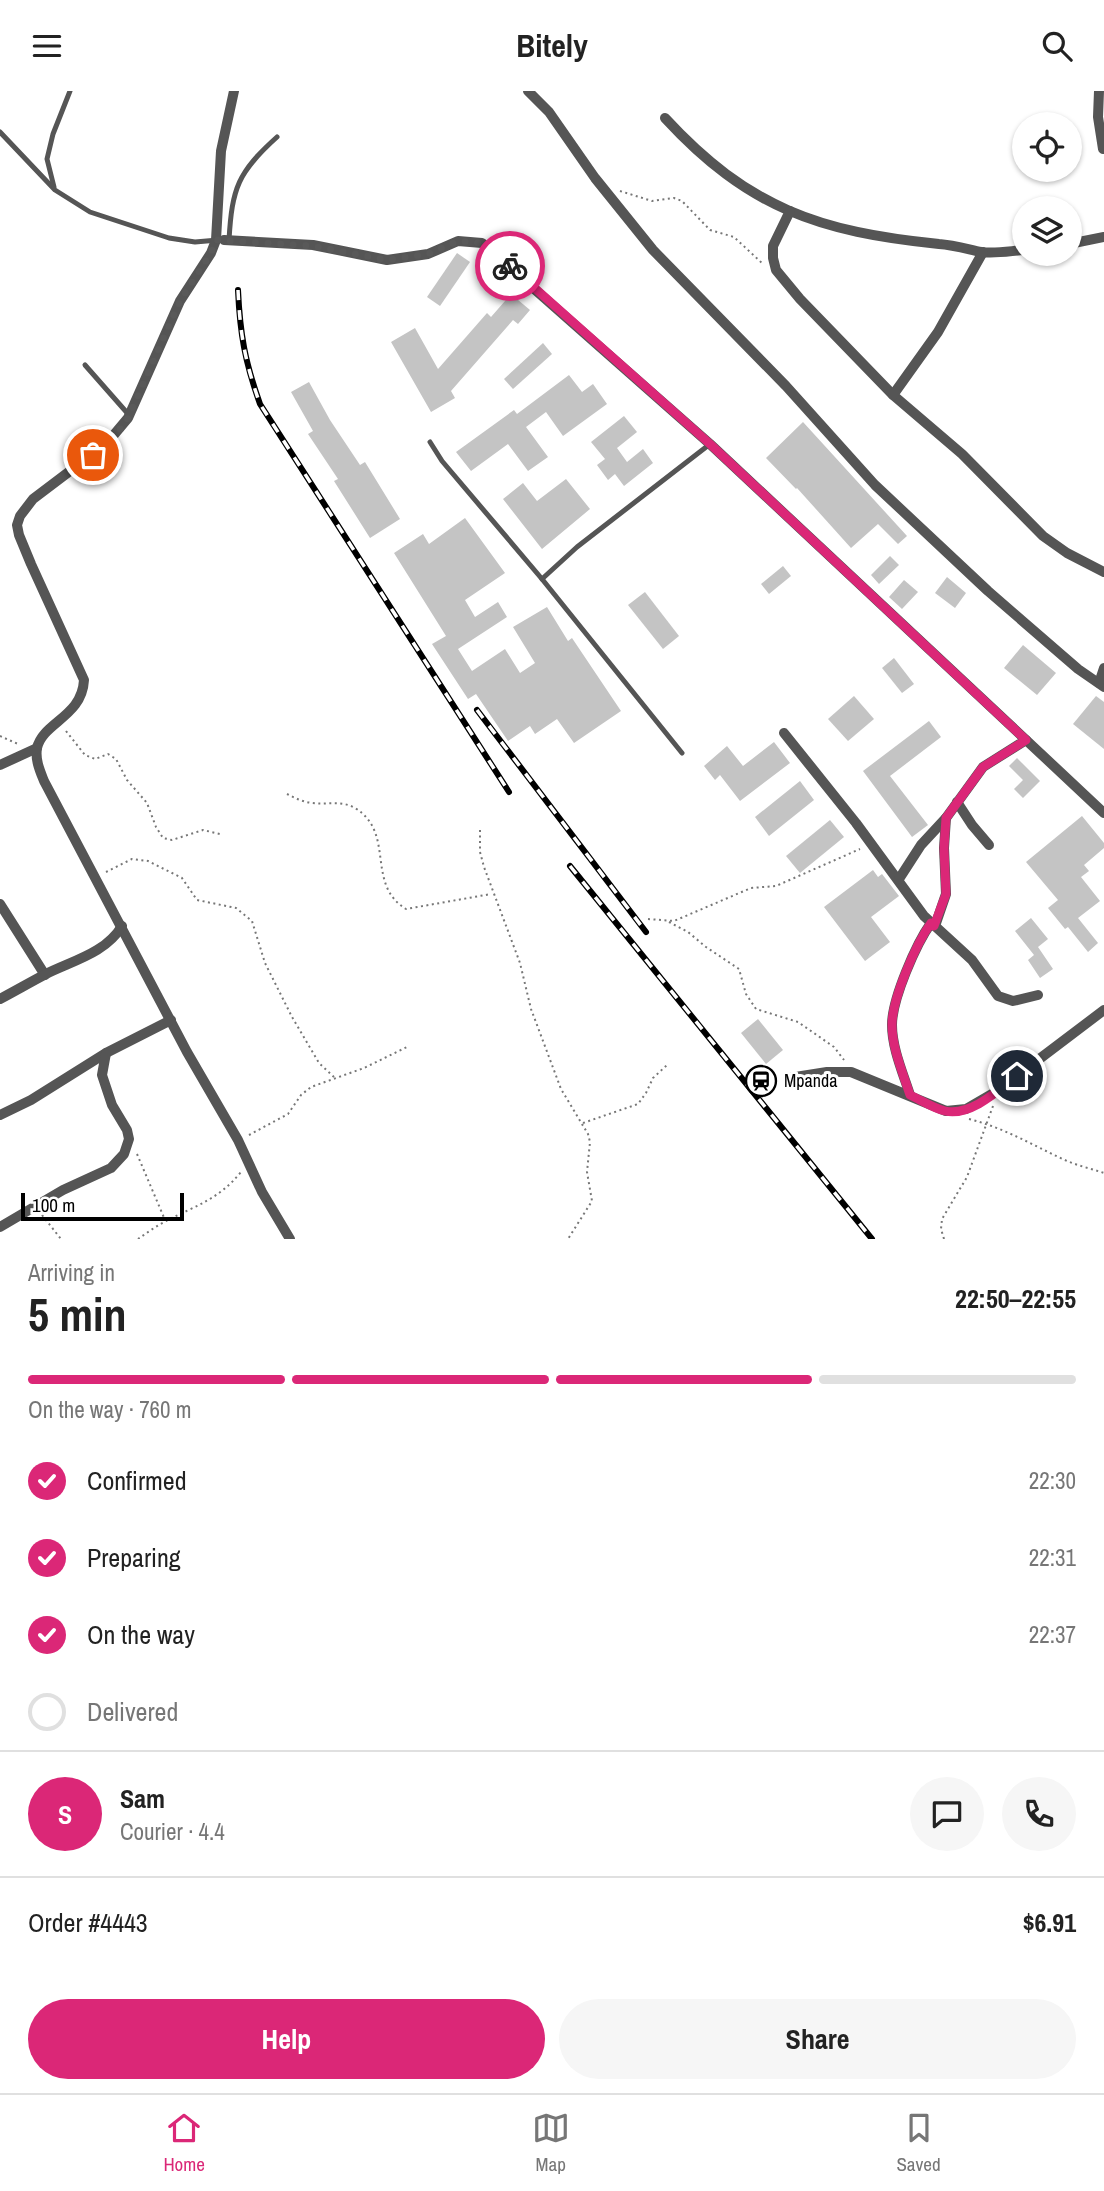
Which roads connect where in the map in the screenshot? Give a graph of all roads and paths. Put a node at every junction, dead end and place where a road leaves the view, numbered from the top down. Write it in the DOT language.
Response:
graph roads {
  1 [pos="70,91"];
  2 [pos="234,91"];
  3 [pos="528,91"];
  4 [pos="1099,91"];
  5 [pos="665,118"];
  6 [pos="0,132"];
  7 [pos="277,137"];
  8 [pos="1103,149"];
  9 [pos="602,186"];
  10 [pos="55,191"];
  11 [pos="790,211"];
  12 [pos="1104,237"];
  13 [pos="223,240"];
  14 [pos="1082,241"];
  15 [pos="1012,251"];
  16 [pos="984,252"];
  17 [pos="776,270"];
  18 [pos="85,365"];
  19 [pos="893,395"];
  20 [pos="130,416"];
  21 [pos="430,442"];
  22 [pos="710,444"];
  23 [pos="1104,572"];
  24 [pos="541,579"];
  25 [pos="1104,668"];
  26 [pos="1101,685"];
  27 [pos="59,722"];
  28 [pos="784,733"];
  29 [pos="0,736"];
  30 [pos="1026,740"];
  31 [pos="33,750"];
  32 [pos="682,753"];
  33 [pos="0,765"];
  34 [pos="287,794"];
  35 [pos="957,803"];
  36 [pos="1104,813"];
  37 [pos="946,818"];
  38 [pos="480,830"];
  39 [pos="220,834"];
  40 [pos="989,845"];
  41 [pos="872,846"];
  42 [pos="95,877"];
  43 [pos="899,879"];
  44 [pos="492,894"];
  45 [pos="0,904"];
  46 [pos="648,919"];
  47 [pos="669,922"];
  48 [pos="933,925"];
  49 [pos="122,926"];
  50 [pos="45,975"];
  51 [pos="1038,995"];
  52 [pos="0,999"];
  53 [pos="1104,1010"];
  54 [pos="171,1020"];
  55 [pos="407,1047"];
  56 [pos="106,1053"];
  57 [pos="667,1065"];
  58 [pos="851,1072"];
  59 [pos="335,1078"];
  60 [pos="789,1078"];
  61 [pos="997,1091"];
  62 [pos="910,1095"];
  63 [pos="2,1111"];
  64 [pos="970,1119"];
  65 [pos="582,1123"];
  66 [pos="989,1124"];
  67 [pos="129,1139"];
  68 [pos="238,1140"];
  69 [pos="248,1163"];
  70 [pos="1104,1173"];
  71 [pos="35,1208"];
  72 [pos="165,1221"];
  73 [pos="0,1227"];
  74 [pos="61,1239"];
  75 [pos="138,1239"];
  76 [pos="290,1239"];
  77 [pos="568,1239"];
  78 [pos="944,1239"];
  1 -- 10 [label="lane"];
  2 -- 13 [label="street"];
  3 -- 9 [label="street"];
  4 -- 8 [label="street"];
  5 -- 11 [label="street"];
  6 -- 10 [label="lane"];
  7 -- 13 [label="lane"];
  9 -- 17 [label="path"];
  9 -- 26 [label="street"];
  10 -- 13 [label="lane"];
  11 -- 16 [label="street"];
  11 -- 17 [label="street"];
  12 -- 14 [label="street"];
  13 -- 20 [label="street"];
  13 -- 22 [label="street"];
  15 -- 16 [label="street"];
  16 -- 19 [label="street"];
  17 -- 19 [label="street"];
  18 -- 20 [label="lane"];
  19 -- 23 [label="street"];
  20 -- 27 [label="street"];
  21 -- 24 [label="lane"];
  22 -- 24 [label="lane"];
  22 -- 30 [label="street"];
  24 -- 32 [label="lane"];
  25 -- 26 [label="street"];
  27 -- 31 [label="street"];
  27 -- 39 [label="path"];
  28 -- 41 [label="street"];
  29 -- 31 [label="path"];
  30 -- 35 [label="street"];
  30 -- 36 [label="street"];
  31 -- 33 [label="street"];
  31 -- 42 [label="street"];
  34 -- 44 [label="path"];
  35 -- 37 [label="street"];
  35 -- 40 [label="street"];
  37 -- 43 [label="street"];
  37 -- 48 [label="street"];
  38 -- 44 [label="path"];
  41 -- 43 [label="street"];
  41 -- 47 [label="path"];
  42 -- 49 [label="street"];
  42 -- 59 [label="path"];
  43 -- 48 [label="street"];
  44 -- 65 [label="path"];
  45 -- 50 [label="street"];
  46 -- 47 [label="path"];
  47 -- 58 [label="path"];
  48 -- 51 [label="street"];
  48 -- 62 [label="street"];
  49 -- 50 [label="street"];
  49 -- 54 [label="street"];
  50 -- 52 [label="street"];
  53 -- 61 [label="street"];
  54 -- 56 [label="street"];
  54 -- 68 [label="street"];
  55 -- 59 [label="path"];
  56 -- 63 [label="street"];
  56 -- 67 [label="street"];
  57 -- 65 [label="path"];
  58 -- 60 [label="street"];
  58 -- 62 [label="street"];
  59 -- 68 [label="path"];
  61 -- 62 [label="street"];
  61 -- 66 [label="path"];
  64 -- 66 [label="path"];
  65 -- 77 [label="path"];
  66 -- 70 [label="path"];
  66 -- 78 [label="path"];
  67 -- 71 [label="street"];
  67 -- 72 [label="path"];
  68 -- 69 [label="street"];
  69 -- 72 [label="path"];
  69 -- 76 [label="street"];
  71 -- 73 [label="street"];
  71 -- 74 [label="path"];
  72 -- 75 [label="path"];
}
